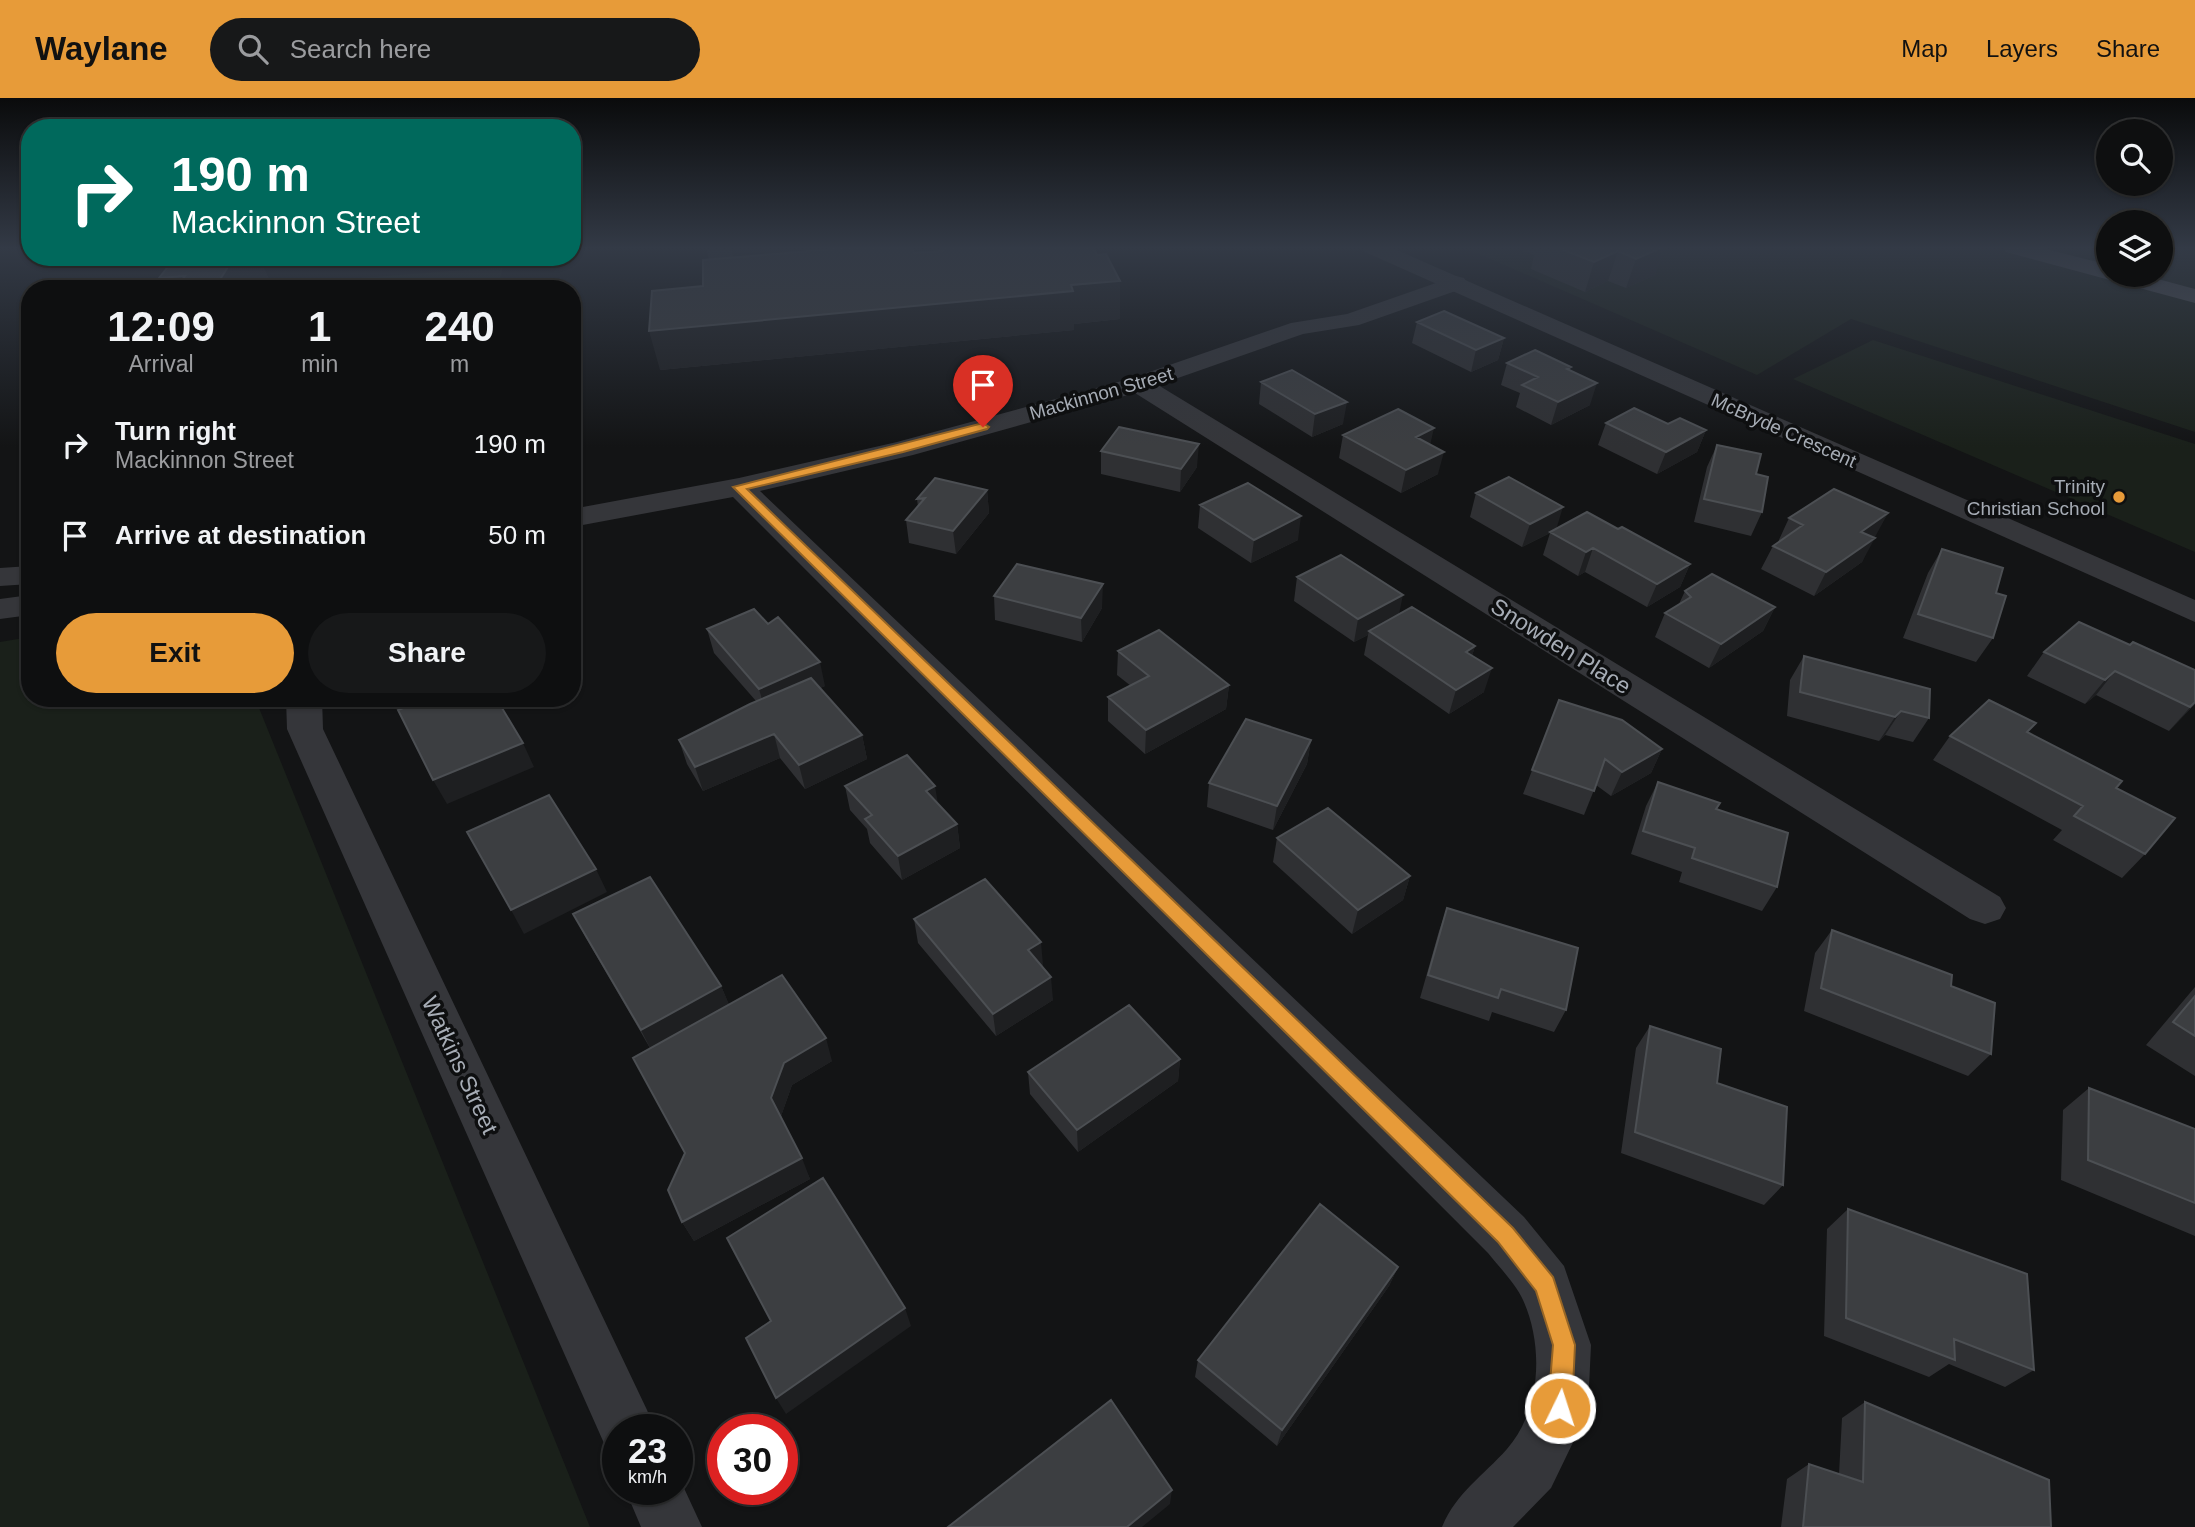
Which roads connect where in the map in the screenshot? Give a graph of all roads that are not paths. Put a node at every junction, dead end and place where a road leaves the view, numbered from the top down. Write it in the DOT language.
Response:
graph roads {
  1 [pos="1312,314"];
  2 [pos="1369,314"];
  3 [pos="1524,314"];
  4 [pos="1299,328"];
  5 [pos="1138,384"];
  6 [pos="739,487"];
  7 [pos="581,516"];
  8 [pos="21,576"];
  9 [pos="0,577"];
  10 [pos="21,606"];
  11 [pos="0,609"];
  12 [pos="2195,612"];
  13 [pos="304,707"];
  14 [pos="1985,908"];
  15 [pos="620,1414"];
  16 [pos="662,1505"];
  17 [pos="672,1527"];
  18 [pos="1472,1527"];
  1 -- 4 [label="street, Mackinnon Street"];
  2 -- 4 [label="street, Mackinnon Street"];
  3 -- 12 [label="street, McBryde Crescent"];
  4 -- 5 [label="street, Mackinnon Street"];
  5 -- 6 [label="street, Mackinnon Street"];
  5 -- 14 [label="street, Snowden Place"];
  6 -- 7 [label="street, Mackinnon Street"];
  6 -- 18 [label="street"];
  8 -- 9 [label="street"];
  10 -- 11 [label="street"];
  13 -- 15 [label="street, Watkins Street"];
  16 -- 17 [label="street"];
}
